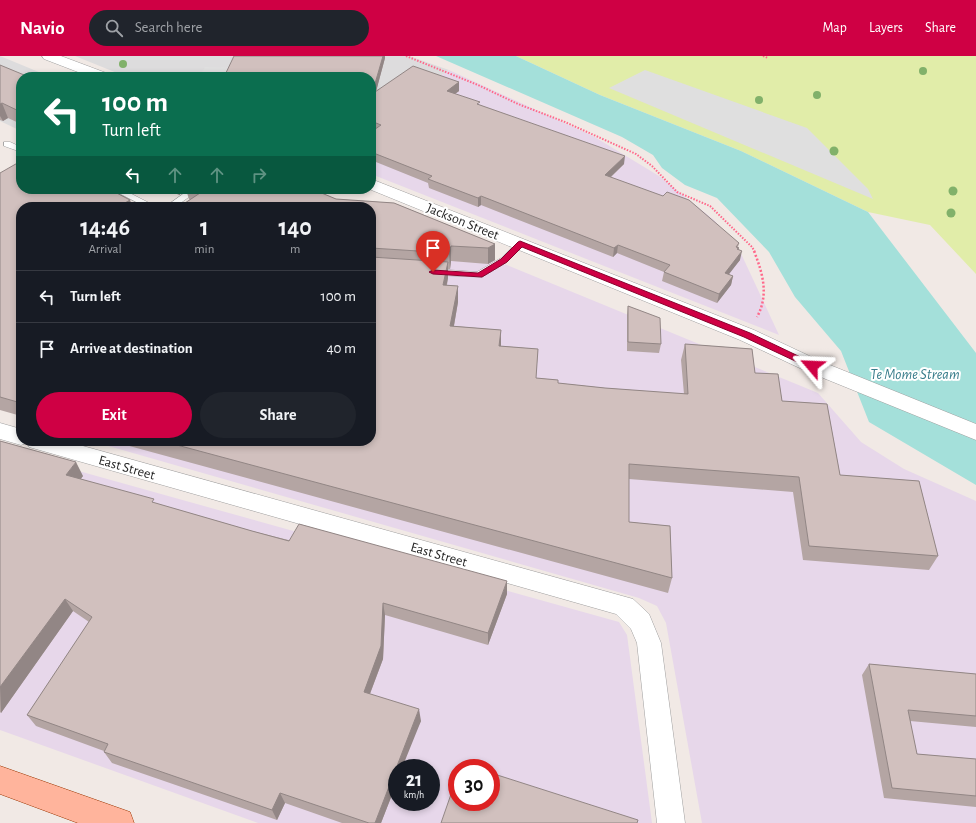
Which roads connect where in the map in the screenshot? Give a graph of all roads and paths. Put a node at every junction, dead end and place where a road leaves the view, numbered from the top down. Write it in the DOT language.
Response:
graph roads {
  1 [pos="49,56"];
  2 [pos="406,56"];
  3 [pos="763,56"];
  4 [pos="768,58"];
  5 [pos="91,72"];
  6 [pos="14,146"];
  7 [pos="0,150"];
  8 [pos="376,186"];
  9 [pos="126,194"];
  10 [pos="188,194"];
  11 [pos="143,202"];
  12 [pos="176,202"];
  13 [pos="520,244"];
  14 [pos="425,272"];
  15 [pos="747,335"];
  16 [pos="0,431"];
  17 [pos="976,432"];
  18 [pos="16,436"];
  19 [pos="54,446"];
  20 [pos="0,780"];
  21 [pos="119,823"];
  22 [pos="671,823"];
  1 -- 5 [label="street"];
  2 -- 15 [label="path"];
  3 -- 4 [label="path"];
  6 -- 7 [label="lane"];
  8 -- 13 [label="street, Jackson Street"];
  9 -- 11 [label="lane"];
  10 -- 12 [label="lane"];
  13 -- 14 [label="lane"];
  13 -- 15 [label="street, Jackson Street"];
  15 -- 17 [label="street, Jackson Street"];
  16 -- 18 [label="street"];
  19 -- 22 [label="street, East Street"];
  20 -- 21 [label="main road"];
}
